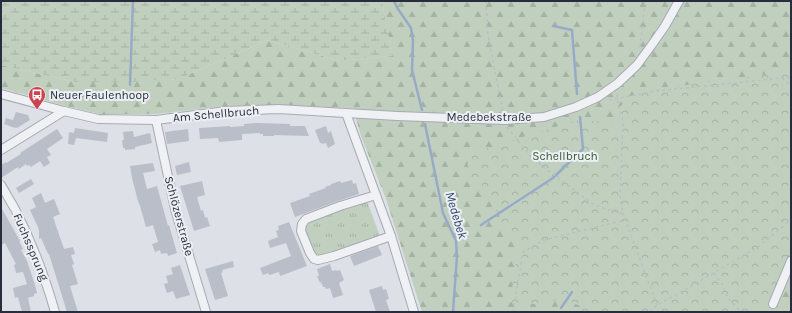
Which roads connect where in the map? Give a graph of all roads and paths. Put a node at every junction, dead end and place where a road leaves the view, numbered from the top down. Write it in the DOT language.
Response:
graph roads {
  1 [pos="486,1"];
  2 [pos="645,1"];
  3 [pos="679,1"];
  4 [pos="640,50"];
  5 [pos="791,77"];
  6 [pos="782,78"];
  7 [pos="618,83"];
  8 [pos="791,86"];
  9 [pos="1,94"];
  10 [pos="617,98"];
  11 [pos="603,101"];
  12 [pos="64,111"];
  13 [pos="346,113"];
  14 [pos="156,120"];
  15 [pos="505,120"];
  16 [pos="1,150"];
  17 [pos="1,185"];
  18 [pos="376,195"];
  19 [pos="623,214"];
  20 [pos="625,220"];
  21 [pos="791,220"];
  22 [pos="391,236"];
  23 [pos="791,261"];
  24 [pos="714,273"];
  25 [pos="773,304"];
  26 [pos="657,305"];
  27 [pos="55,312"];
  28 [pos="206,312"];
  29 [pos="414,312"];
  30 [pos="512,312"];
  31 [pos="650,312"];
  32 [pos="741,312"];
  1 -- 15 [label="path"];
  2 -- 4 [label="path"];
  3 -- 7 [label="street, Medebekstraße"];
  5 -- 6 [label="path"];
  6 -- 8 [label="path"];
  6 -- 10 [label="path"];
  7 -- 10 [label="path"];
  7 -- 15 [label="street, Medebekstraße"];
  9 -- 12 [label="street, Am Schellbruch"];
  10 -- 11 [label="path"];
  10 -- 19 [label="path"];
  12 -- 14 [label="street, Am Schellbruch"];
  12 -- 16 [label="street"];
  13 -- 14 [label="street, Am Schellbruch"];
  13 -- 15 [label="street, Medebekstraße"];
  13 -- 18 [label="street"];
  14 -- 28 [label="street, Schlözerstraße"];
  15 -- 19 [label="path"];
  17 -- 27 [label="street, Fuchssprung"];
  18 -- 22 [label="street"];
  18 -- 22 [label="street"];
  19 -- 20 [label="path"];
  20 -- 26 [label="path"];
  20 -- 30 [label="path"];
  21 -- 24 [label="path"];
  22 -- 29 [label="street"];
  23 -- 25 [label="street"];
  24 -- 26 [label="path"];
  24 -- 32 [label="path"];
  26 -- 31 [label="path"];
}
